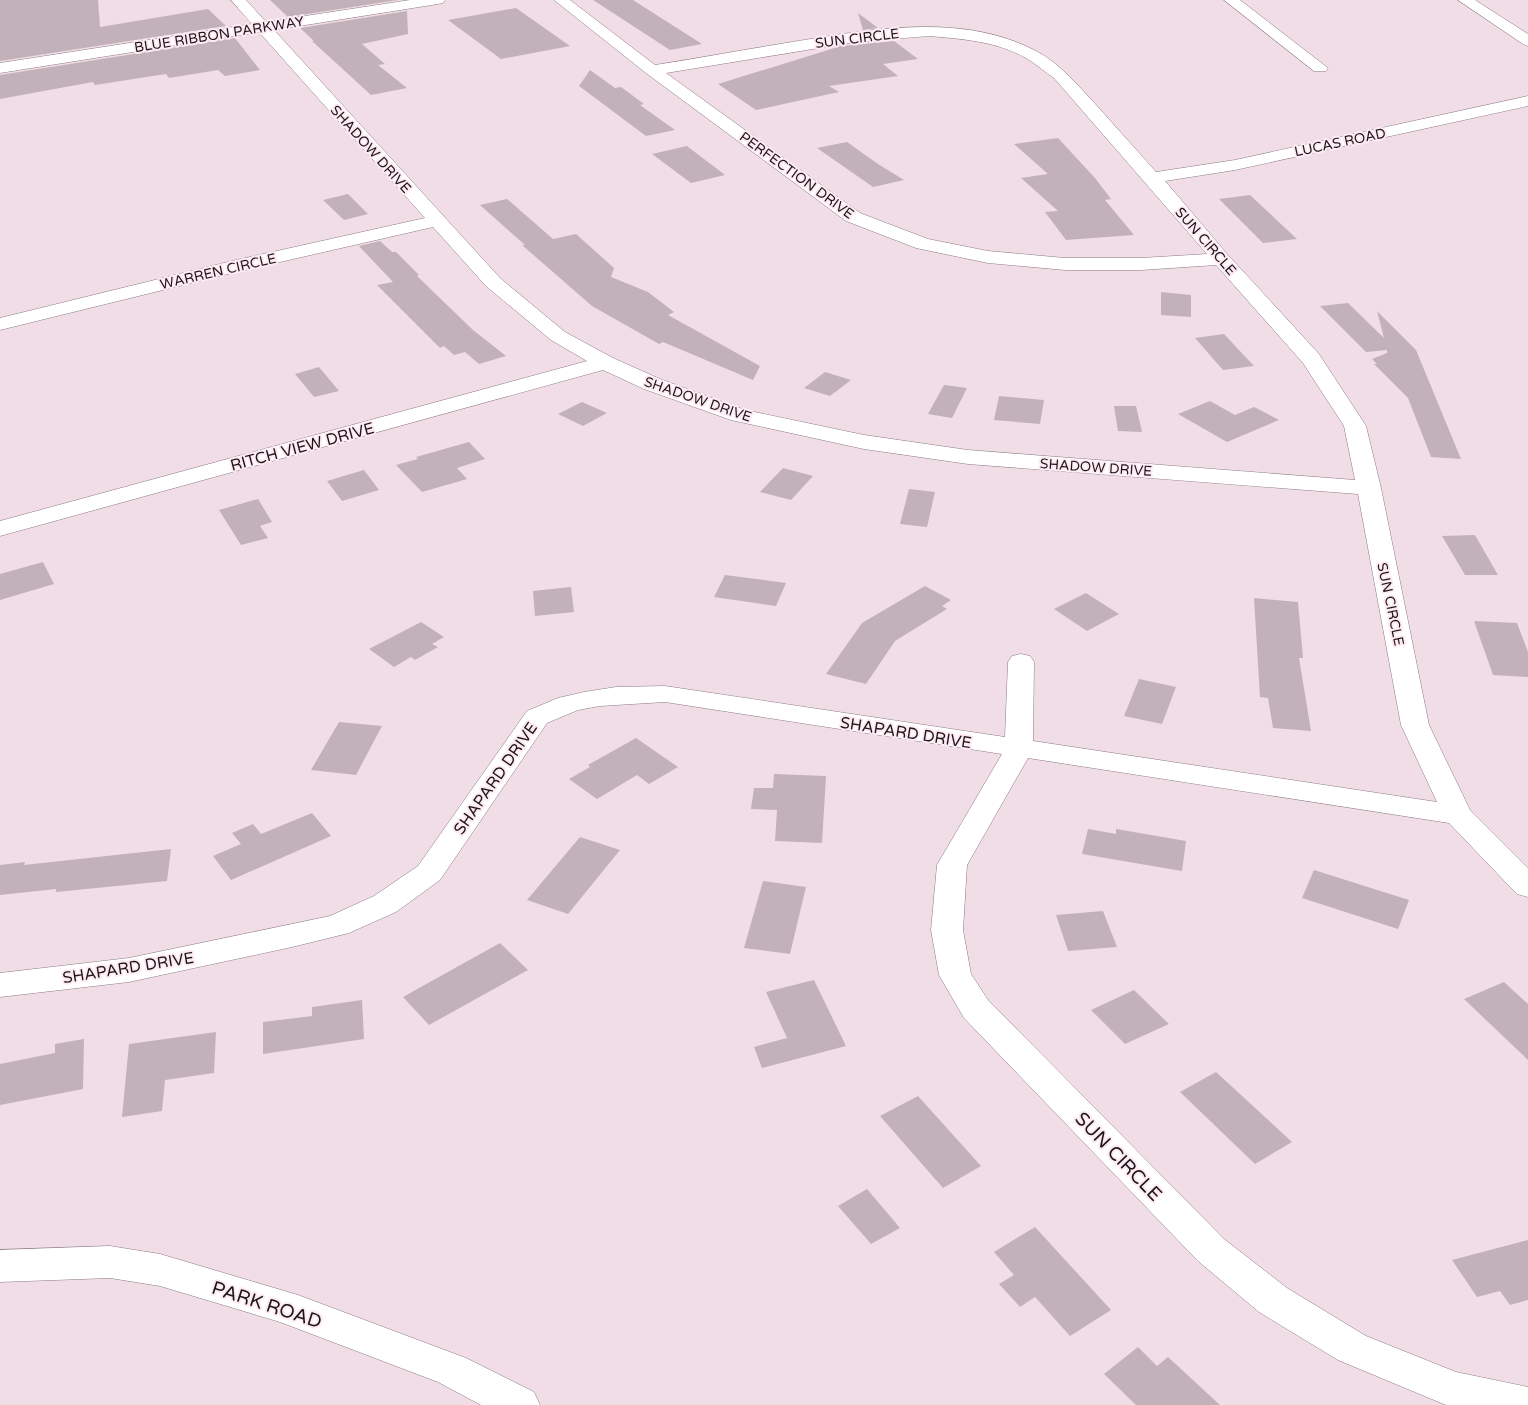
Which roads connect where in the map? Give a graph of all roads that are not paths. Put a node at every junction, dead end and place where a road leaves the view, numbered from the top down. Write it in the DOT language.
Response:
graph roads {
  1 [pos="238,0"];
  2 [pos="438,0"];
  3 [pos="561,0"];
  4 [pos="1230,0"];
  5 [pos="1464,0"];
  6 [pos="261,28"];
  7 [pos="1528,41"];
  8 [pos="0,68"];
  9 [pos="1320,68"];
  10 [pos="652,70"];
  11 [pos="1528,101"];
  12 [pos="1152,178"];
  13 [pos="437,222"];
  14 [pos="1221,259"];
  15 [pos="0,324"];
  16 [pos="605,363"];
  17 [pos="1369,488"];
  18 [pos="0,529"];
  19 [pos="1021,662"];
  20 [pos="1019,749"];
  21 [pos="1458,815"];
  22 [pos="1528,886"];
  23 [pos="0,986"];
  24 [pos="0,1266"];
  25 [pos="520,1405"];
  26 [pos="1528,1405"];
  1 -- 6 [label="street, SHADOW DRIVE"];
  2 -- 6 [label="street, BLUE RIBBON PARKWAY"];
  3 -- 10 [label="street, PERFECTION DRIVE"];
  4 -- 9 [label="street"];
  5 -- 7 [label="street"];
  6 -- 8 [label="street, BLUE RIBBON PARKWAY"];
  6 -- 13 [label="street, SHADOW DRIVE"];
  10 -- 12 [label="street, SUN CIRCLE"];
  10 -- 14 [label="street, PERFECTION DRIVE"];
  11 -- 12 [label="street, LUCAS ROAD"];
  12 -- 14 [label="street, SUN CIRCLE"];
  13 -- 15 [label="street, WARREN CIRCLE"];
  13 -- 16 [label="street, SHADOW DRIVE"];
  14 -- 17 [label="street, SUN CIRCLE"];
  16 -- 17 [label="street, SHADOW DRIVE"];
  16 -- 18 [label="street, RITCH VIEW DRIVE"];
  17 -- 21 [label="street, SUN CIRCLE"];
  19 -- 20 [label="street, SUN CIRCLE"];
  20 -- 21 [label="street"];
  20 -- 23 [label="street, SHAPARD DRIVE"];
  20 -- 26 [label="street, SUN CIRCLE"];
  21 -- 22 [label="street, SUN CIRCLE"];
  24 -- 25 [label="street, PARK ROAD"];
}
